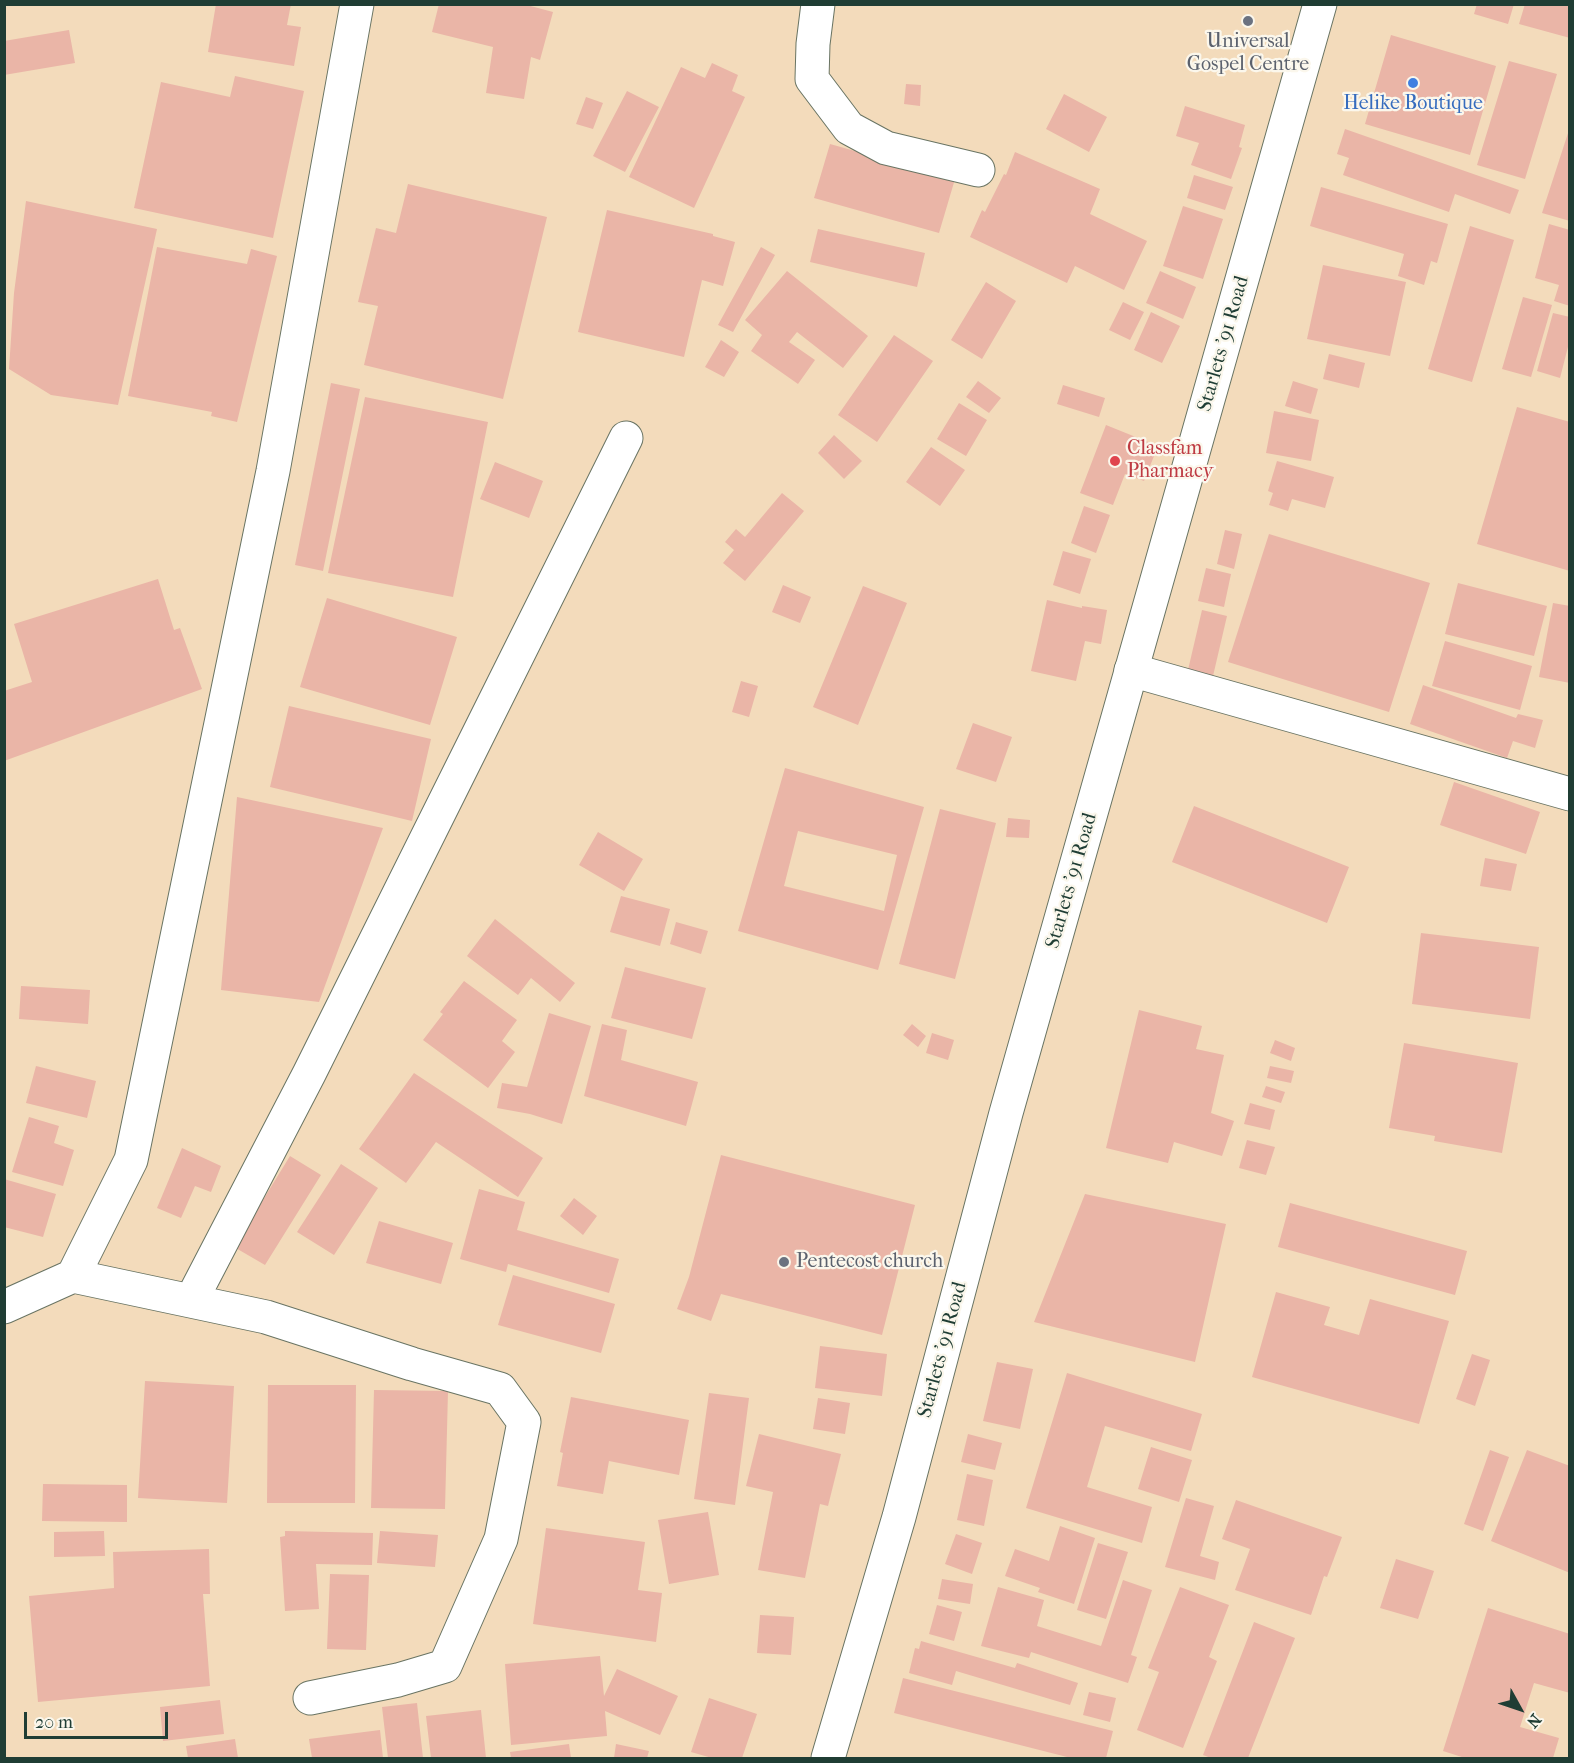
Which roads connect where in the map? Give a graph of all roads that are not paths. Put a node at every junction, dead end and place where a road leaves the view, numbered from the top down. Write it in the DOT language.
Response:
graph roads {
  1 [pos="357,4"];
  2 [pos="818,4"];
  3 [pos="1320,4"];
  4 [pos="978,170"];
  5 [pos="626,438"];
  6 [pos="1131,670"];
  7 [pos="1569,794"];
  8 [pos="73,1276"];
  9 [pos="191,1301"];
  10 [pos="4,1307"];
  11 [pos="310,1698"];
  12 [pos="828,1758"];
  1 -- 8 [label="street"];
  2 -- 4 [label="street"];
  3 -- 6 [label="street, Starlets '91 Road"];
  5 -- 9 [label="street"];
  6 -- 7 [label="street"];
  6 -- 12 [label="street, Starlets '91 Road"];
  8 -- 9 [label="street"];
  8 -- 10 [label="street"];
  9 -- 11 [label="street"];
}
